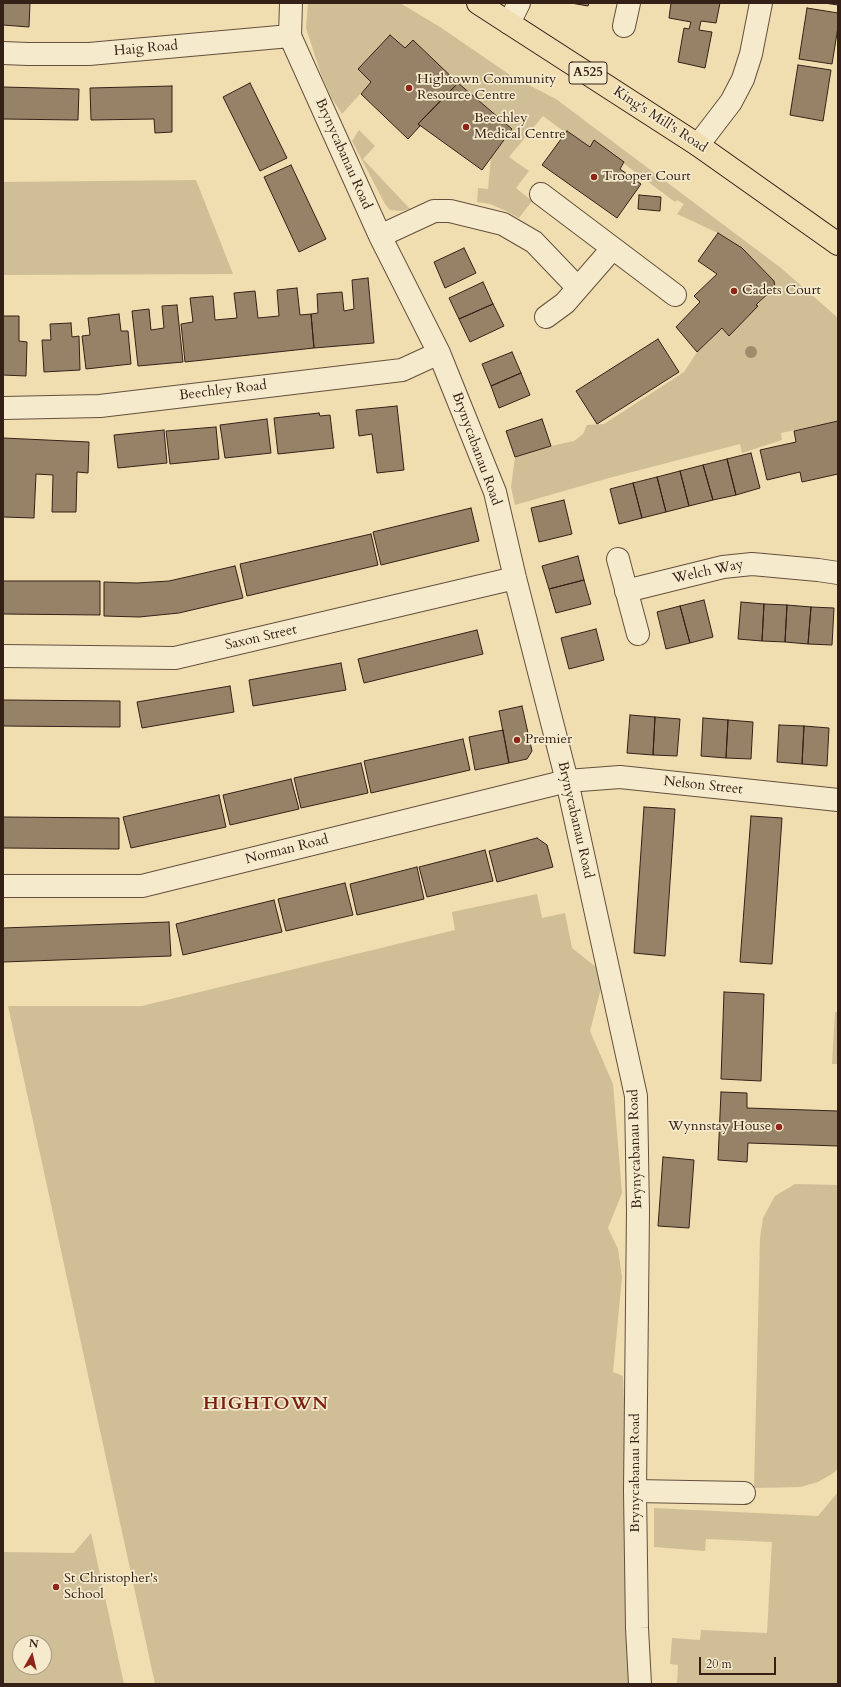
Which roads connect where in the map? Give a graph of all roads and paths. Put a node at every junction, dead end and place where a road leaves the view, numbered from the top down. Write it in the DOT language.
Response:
graph roads {
  1 [pos="291,3"];
  2 [pos="478,3"];
  3 [pos="519,3"];
  4 [pos="629,3"];
  5 [pos="761,3"];
  6 [pos="509,23"];
  7 [pos="624,26"];
  8 [pos="290,36"];
  9 [pos="3,53"];
  10 [pos="698,145"];
  11 [pos="541,194"];
  12 [pos="380,236"];
  13 [pos="838,244"];
  14 [pos="612,249"];
  15 [pos="578,288"];
  16 [pos="675,295"];
  17 [pos="546,317"];
  18 [pos="439,353"];
  19 [pos="3,408"];
  20 [pos="618,559"];
  21 [pos="838,573"];
  22 [pos="514,578"];
  23 [pos="626,591"];
  24 [pos="638,634"];
  25 [pos="3,656"];
  26 [pos="567,781"];
  27 [pos="838,800"];
  28 [pos="3,886"];
  29 [pos="635,1491"];
  30 [pos="744,1493"];
  31 [pos="640,1684"];
  1 -- 8 [label="street, Brynycabanau Road"];
  2 -- 6 [label="main road, King's Mill's Road / A525"];
  3 -- 6 [label="street"];
  4 -- 7 [label="street"];
  5 -- 10 [label="street"];
  6 -- 10 [label="main road, King's Mill's Road / A525"];
  8 -- 9 [label="street, Haig Road"];
  8 -- 12 [label="street, Brynycabanau Road"];
  10 -- 13 [label="main road, King's Mill's Road / A525"];
  11 -- 14 [label="street"];
  12 -- 15 [label="street"];
  12 -- 18 [label="street, Brynycabanau Road"];
  14 -- 15 [label="street"];
  14 -- 16 [label="street"];
  15 -- 17 [label="street"];
  18 -- 19 [label="street, Beechley Road"];
  18 -- 22 [label="street, Brynycabanau Road"];
  20 -- 23 [label="street"];
  21 -- 23 [label="street, Welch Way"];
  22 -- 25 [label="street, Saxon Street"];
  22 -- 26 [label="street, Brynycabanau Road"];
  23 -- 24 [label="street"];
  26 -- 27 [label="street, Nelson Street"];
  26 -- 28 [label="street, Norman Road"];
  26 -- 29 [label="street, Brynycabanau Road"];
  29 -- 30 [label="street"];
  29 -- 31 [label="street, Brynycabanau Road"];
}
